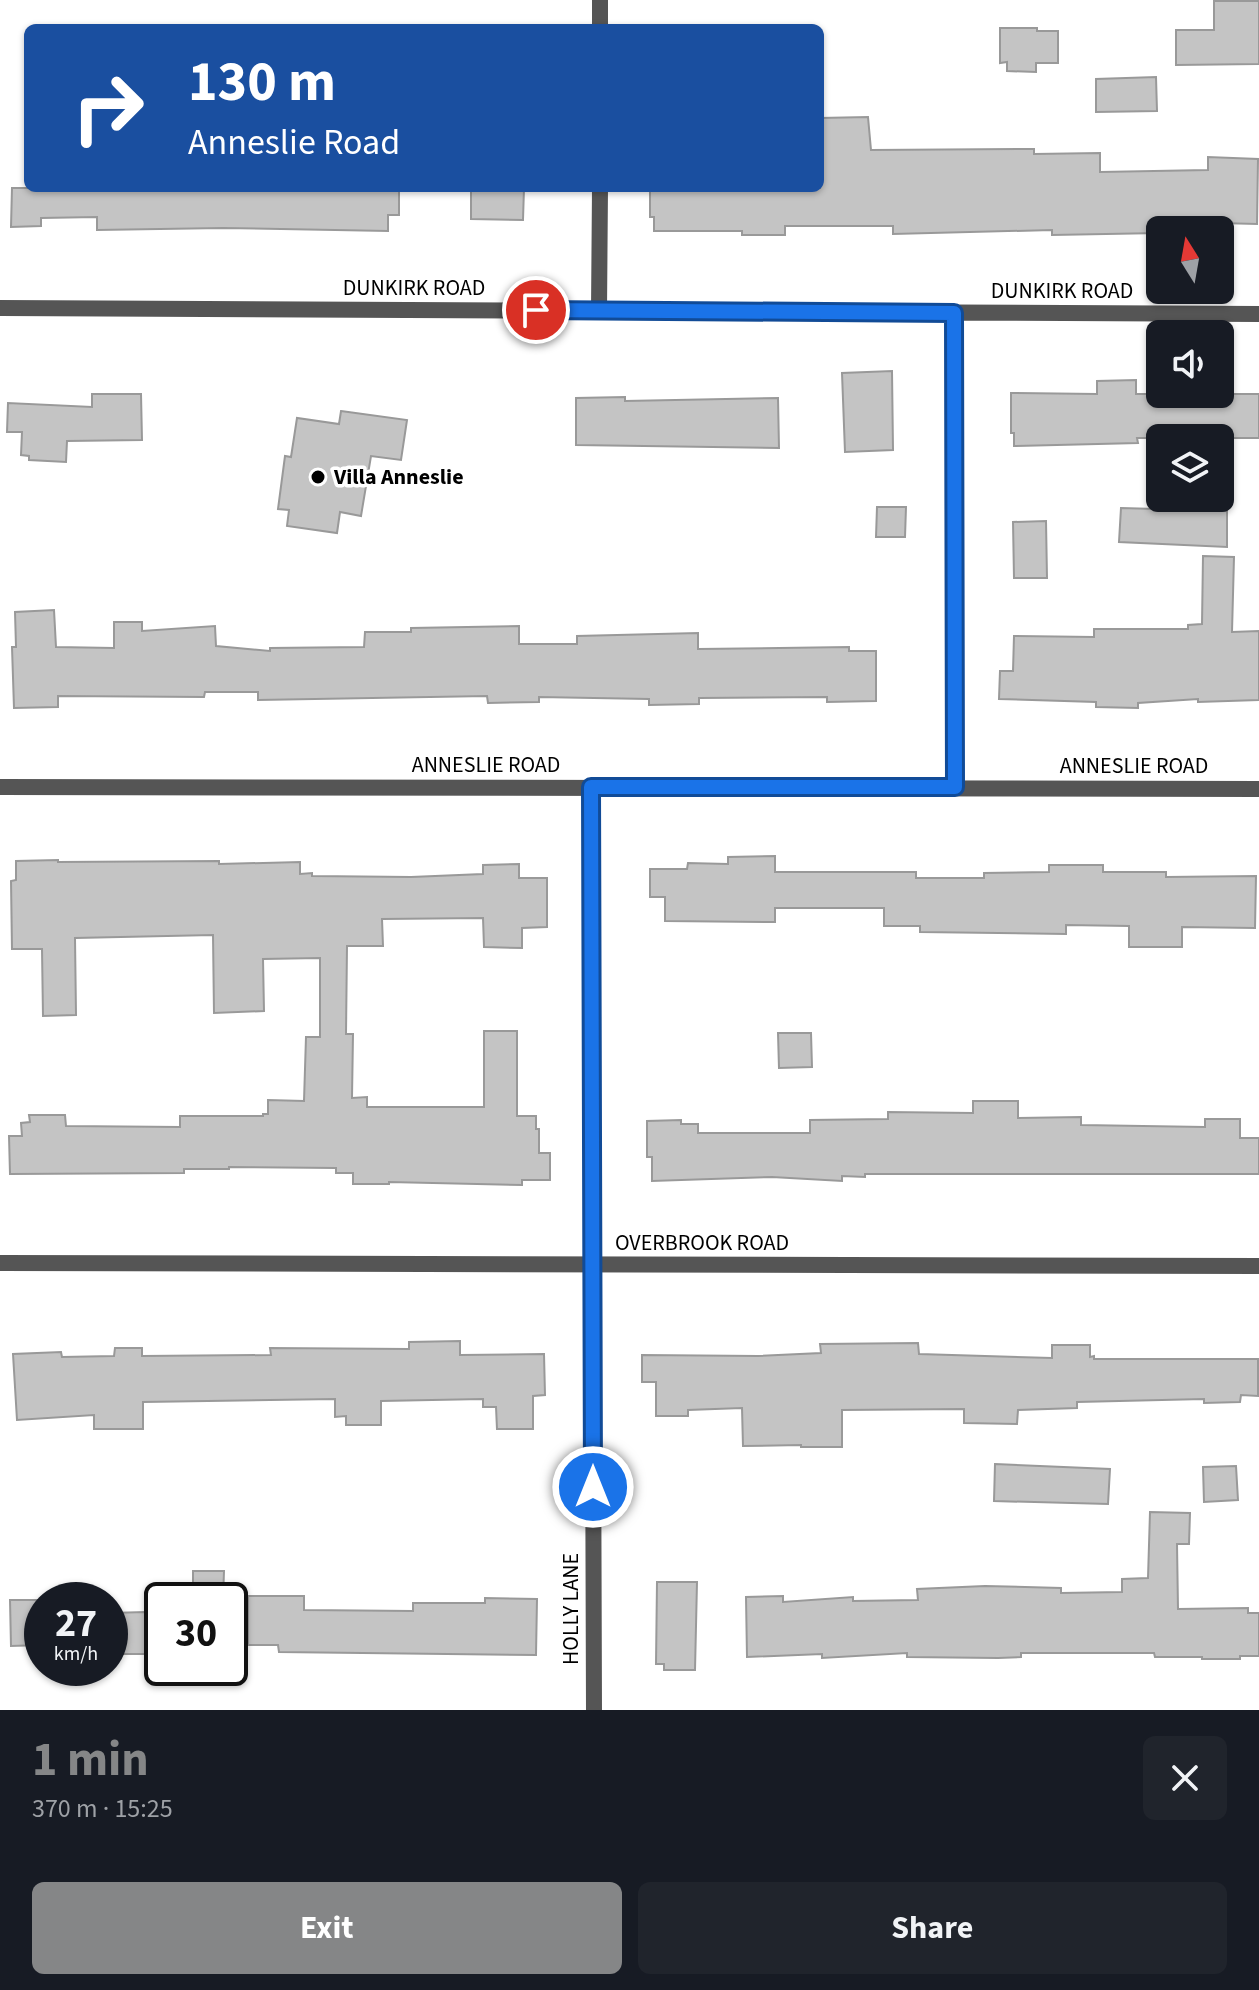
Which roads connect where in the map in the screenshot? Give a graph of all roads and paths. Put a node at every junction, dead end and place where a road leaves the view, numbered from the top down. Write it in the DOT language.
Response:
graph roads {
  1 [pos="600,0"];
  2 [pos="600,24"];
  3 [pos="600,192"];
  4 [pos="0,308"];
  5 [pos="599,311"];
  6 [pos="954,313"];
  7 [pos="1259,314"];
  8 [pos="0,787"];
  9 [pos="591,787"];
  10 [pos="955,787"];
  11 [pos="1259,789"];
  12 [pos="0,1263"];
  13 [pos="592,1265"];
  14 [pos="1259,1266"];
  15 [pos="594,1710"];
  1 -- 2 [label="street"];
  3 -- 5 [label="street"];
  4 -- 5 [label="street, DUNKIRK ROAD"];
  5 -- 6 [label="street, DUNKIRK ROAD"];
  6 -- 7 [label="street, DUNKIRK ROAD"];
  6 -- 10 [label="street"];
  8 -- 9 [label="street, ANNESLIE ROAD"];
  9 -- 10 [label="street, ANNESLIE ROAD"];
  9 -- 13 [label="street, HOLLY LANE"];
  10 -- 11 [label="street, ANNESLIE ROAD"];
  12 -- 13 [label="street, OVERBROOK ROAD"];
  13 -- 14 [label="street, OVERBROOK ROAD"];
  13 -- 15 [label="street, HOLLY LANE"];
}
